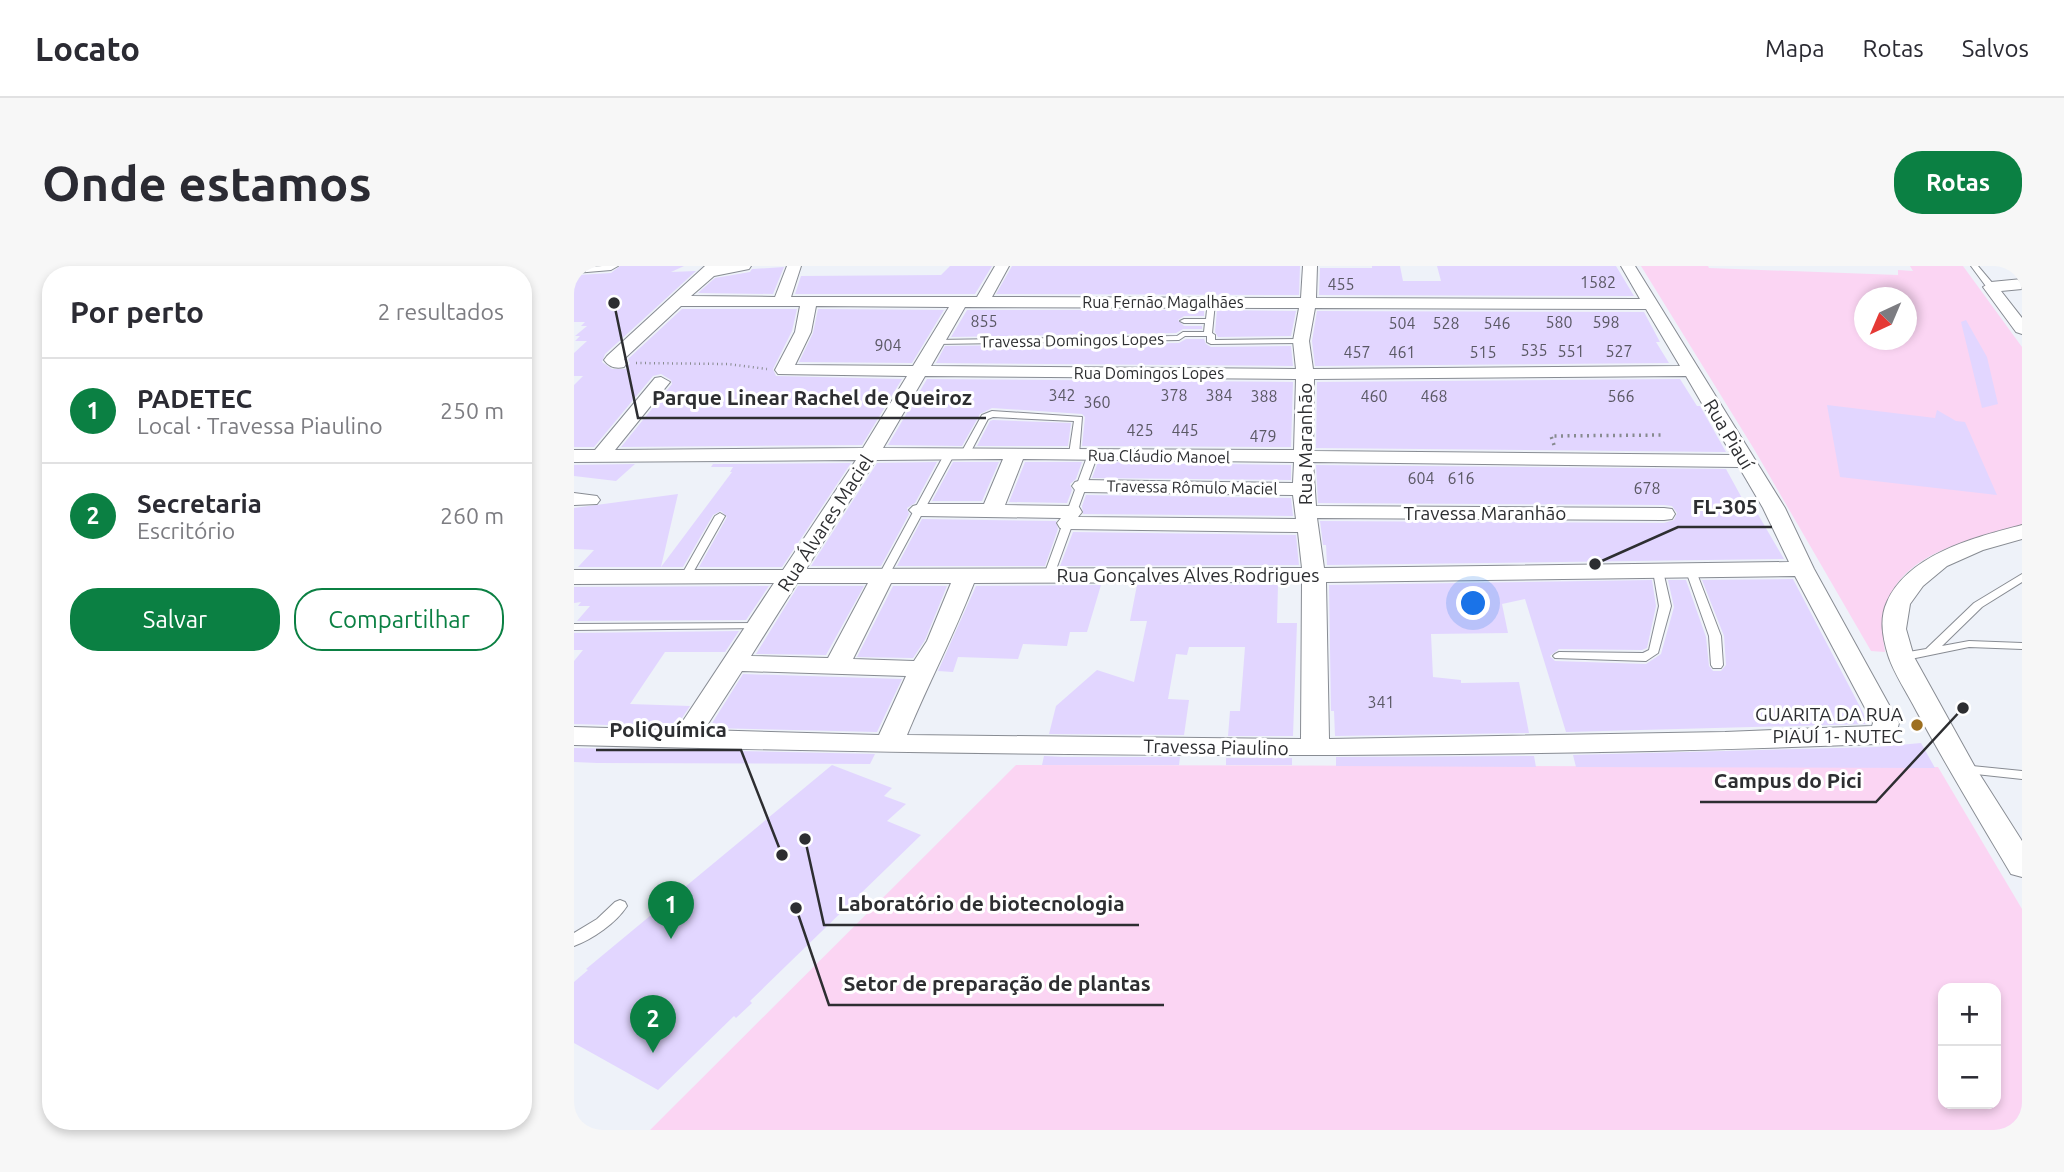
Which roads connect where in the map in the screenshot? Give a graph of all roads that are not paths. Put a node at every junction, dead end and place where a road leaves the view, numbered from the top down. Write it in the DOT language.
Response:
graph roads {
  1 [pos="611,266"];
  2 [pos="744,266"];
  3 [pos="794,266"];
  4 [pos="1002,266"];
  5 [pos="1310,266"];
  6 [pos="1628,266"];
  7 [pos="1974,266"];
  8 [pos="575,267"];
  9 [pos="711,269"];
  10 [pos="2022,284"];
  11 [pos="1991,287"];
  12 [pos="676,301"];
  13 [pos="781,301"];
  14 [pos="809,301"];
  15 [pos="971,302"];
  16 [pos="1211,303"];
  17 [pos="1308,303"];
  18 [pos="1650,304"];
  19 [pos="1184,321"];
  20 [pos="1209,321"];
  21 [pos="2022,329"];
  22 [pos="1208,334"];
  23 [pos="1301,341"];
  24 [pos="936,342"];
  25 [pos="616,360"];
  26 [pos="784,370"];
  27 [pos="1689,371"];
  28 [pos="917,372"];
  29 [pos="1305,374"];
  30 [pos="661,382"];
  31 [pos="870,453"];
  32 [pos="958,453"];
  33 [pos="1084,454"];
  34 [pos="1015,455"];
  35 [pos="574,456"];
  36 [pos="600,456"];
  37 [pos="1303,458"];
  38 [pos="1745,461"];
  39 [pos="1082,486"];
  40 [pos="1303,489"];
  41 [pos="920,510"];
  42 [pos="992,510"];
  43 [pos="1664,514"];
  44 [pos="720,516"];
  45 [pos="1070,518"];
  46 [pos="1306,519"];
  47 [pos="2022,532"];
  48 [pos="1803,569"];
  49 [pos="1658,571"];
  50 [pos="1691,571"];
  51 [pos="965,574"];
  52 [pos="792,575"];
  53 [pos="884,575"];
  54 [pos="1049,575"];
  55 [pos="1314,575"];
  56 [pos="686,576"];
  57 [pos="574,577"];
  58 [pos="2022,577"];
  59 [pos="759,626"];
  60 [pos="574,627"];
  61 [pos="2022,646"];
  62 [pos="1928,653"];
  63 [pos="1559,656"];
  64 [pos="1901,657"];
  65 [pos="735,663"];
  66 [pos="1717,665"];
  67 [pos="837,666"];
  68 [pos="922,669"];
  69 [pos="574,736"];
  70 [pos="1858,736"];
  71 [pos="684,740"];
  72 [pos="889,744"];
  73 [pos="1315,748"];
  74 [pos="1962,769"];
  75 [pos="2022,775"];
  76 [pos="2022,866"];
  77 [pos="620,906"];
  78 [pos="574,940"];
  1 -- 8 [label="street"];
  2 -- 9 [label="street"];
  3 -- 13 [label="street"];
  4 -- 15 [label="street, Rua Álvares Maciel"];
  5 -- 17 [label="street, Rua Maranhão"];
  6 -- 18 [label="street, Rua Piauí"];
  7 -- 11 [label="lane"];
  9 -- 12 [label="street"];
  10 -- 11 [label="street"];
  11 -- 21 [label="street"];
  12 -- 13 [label="street, Rua Fernão Magalhães"];
  12 -- 25 [label="street"];
  13 -- 14 [label="street, Rua Fernão Magalhães"];
  14 -- 15 [label="street, Rua Fernão Magalhães"];
  14 -- 26 [label="street"];
  15 -- 16 [label="street, Rua Fernão Magalhães"];
  15 -- 24 [label="street, Rua Álvares Maciel"];
  16 -- 17 [label="street, Rua Fernão Magalhães"];
  16 -- 20 [label="lane"];
  17 -- 18 [label="street, Rua Fernão Magalhães"];
  17 -- 23 [label="street, Rua Maranhão"];
  18 -- 27 [label="street, Rua Piauí"];
  19 -- 20 [label="lane"];
  20 -- 22 [label="lane"];
  22 -- 23 [label="lane, Travessa Domingos Lopes"];
  22 -- 24 [label="lane, Travessa Domingos Lopes"];
  23 -- 29 [label="street, Rua Maranhão"];
  24 -- 28 [label="street, Rua Álvares Maciel"];
  26 -- 28 [label="street, Rua Domingos Lopes"];
  27 -- 29 [label="street, Rua Domingos Lopes"];
  27 -- 38 [label="street, Rua Piauí"];
  28 -- 29 [label="street, Rua Domingos Lopes"];
  28 -- 31 [label="street, Rua Álvares Maciel"];
  29 -- 37 [label="street, Rua Maranhão"];
  30 -- 36 [label="street"];
  31 -- 32 [label="street, Rua Cláudio Manoel"];
  31 -- 36 [label="street, Rua Cláudio Manoel"];
  31 -- 52 [label="street, Rua Álvares Maciel"];
  32 -- 33 [label="lane"];
  32 -- 34 [label="street, Rua Cláudio Manoel"];
  32 -- 41 [label="lane"];
  33 -- 34 [label="street, Rua Cláudio Manoel"];
  33 -- 37 [label="street, Rua Cláudio Manoel"];
  33 -- 39 [label="lane"];
  34 -- 42 [label="street"];
  35 -- 36 [label="street, Rua Cláudio Manoel"];
  37 -- 38 [label="street, Rua Cláudio Manoel"];
  37 -- 40 [label="street, Rua Maranhão"];
  38 -- 48 [label="street, Rua Piauí"];
  39 -- 40 [label="street, Travessa Rômulo Maciel"];
  39 -- 45 [label="lane"];
  40 -- 46 [label="street, Rua Maranhão"];
  41 -- 42 [label="street, Travessa Maranhão"];
  41 -- 53 [label="lane"];
  42 -- 45 [label="street, Travessa Maranhão"];
  43 -- 46 [label="street, Travessa Maranhão"];
  44 -- 56 [label="lane"];
  45 -- 46 [label="street, Travessa Maranhão"];
  45 -- 54 [label="lane"];
  46 -- 55 [label="street, Rua Maranhão"];
  47 -- 64 [label="street"];
  48 -- 50 [label="street, Rua Gonçalves Alves Rodrigues"];
  48 -- 70 [label="street, Rua Piauí"];
  49 -- 50 [label="street, Rua Gonçalves Alves Rodrigues"];
  49 -- 55 [label="street, Rua Gonçalves Alves Rodrigues"];
  49 -- 63 [label="lane"];
  50 -- 66 [label="lane"];
  51 -- 53 [label="street, Rua Gonçalves Alves Rodrigues"];
  51 -- 54 [label="street, Rua Gonçalves Alves Rodrigues"];
  51 -- 68 [label="street"];
  52 -- 53 [label="street, Rua Gonçalves Alves Rodrigues"];
  52 -- 56 [label="street, Rua Gonçalves Alves Rodrigues"];
  52 -- 59 [label="street, Rua Álvares Maciel"];
  53 -- 67 [label="street"];
  54 -- 55 [label="street, Rua Gonçalves Alves Rodrigues"];
  55 -- 73 [label="street, Rua Maranhão"];
  56 -- 57 [label="street, Rua Gonçalves Alves Rodrigues"];
  58 -- 62 [label="lane"];
  59 -- 60 [label="lane"];
  59 -- 65 [label="street, Rua Álvares Maciel"];
  61 -- 62 [label="lane"];
  62 -- 64 [label="lane"];
  64 -- 74 [label="street"];
  65 -- 67 [label="street"];
  65 -- 71 [label="street, Rua Álvares Maciel"];
  67 -- 68 [label="street"];
  68 -- 72 [label="street"];
  69 -- 71 [label="street, Travessa Piaulino"];
  70 -- 73 [label="street, Travessa Piaulino"];
  71 -- 72 [label="street, Travessa Piaulino"];
  72 -- 73 [label="street, Travessa Piaulino"];
  74 -- 75 [label="lane"];
  74 -- 76 [label="street"];
  77 -- 78 [label="lane"];
}
